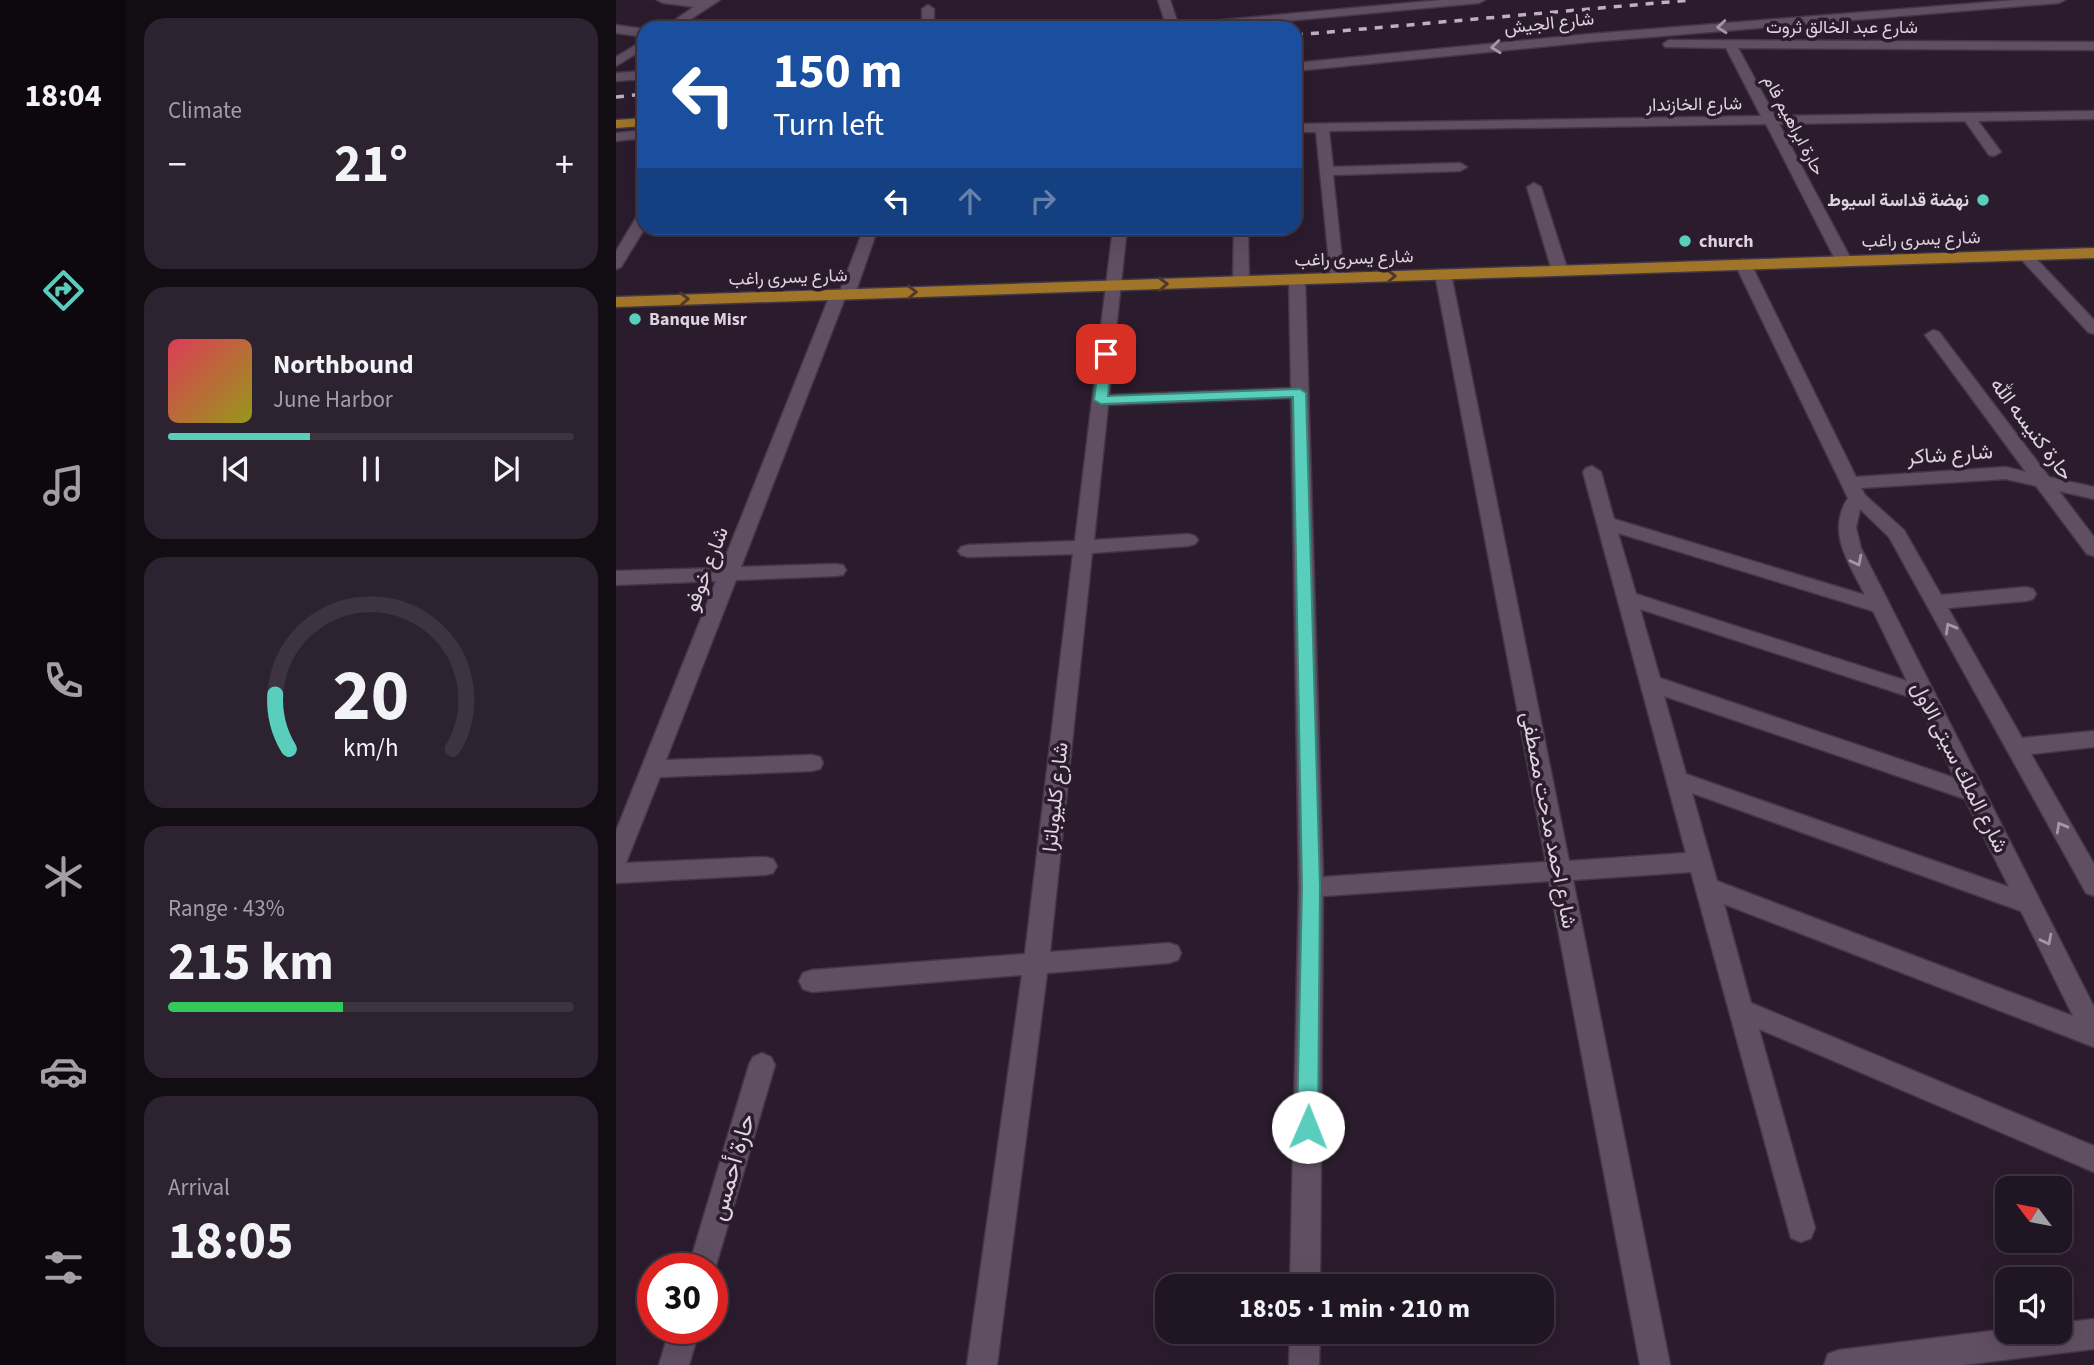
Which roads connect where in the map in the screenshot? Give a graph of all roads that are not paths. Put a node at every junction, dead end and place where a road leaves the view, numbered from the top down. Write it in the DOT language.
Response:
graph roads {
  1 [pos="663,0"];
  2 [pos="1164,0"];
  3 [pos="1479,0"];
  4 [pos="2052,0"];
  5 [pos="709,3"];
  6 [pos="928,9"];
  7 [pos="680,21"];
  8 [pos="928,21"];
  9 [pos="1171,21"];
  10 [pos="1250,21"];
  11 [pos="616,29"];
  12 [pos="637,32"];
  13 [pos="1590,38"];
  14 [pos="1730,44"];
  15 [pos="2094,46"];
  16 [pos="637,48"];
  17 [pos="616,62"];
  18 [pos="1302,66"];
  19 [pos="637,76"];
  20 [pos="616,77"];
  21 [pos="2094,115"];
  22 [pos="1969,117"];
  23 [pos="1770,120"];
  24 [pos="637,122"];
  25 [pos="616,124"];
  26 [pos="1302,128"];
  27 [pos="1322,128"];
  28 [pos="637,135"];
  29 [pos="616,137"];
  30 [pos="1994,152"];
  31 [pos="1460,167"];
  32 [pos="1326,170"];
  33 [pos="1534,187"];
  34 [pos="637,228"];
  35 [pos="868,235"];
  36 [pos="1119,235"];
  37 [pos="1241,235"];
  38 [pos="2094,253"];
  39 [pos="2025,255"];
  40 [pos="1844,261"];
  41 [pos="616,264"];
  42 [pos="1743,264"];
  43 [pos="1560,271"];
  44 [pos="1443,274"];
  45 [pos="1336,278"];
  46 [pos="1297,279"];
  47 [pos="1241,281"];
  48 [pos="1114,285"];
  49 [pos="842,294"];
  50 [pos="616,302"];
  51 [pos="2094,329"];
  52 [pos="1933,335"];
  53 [pos="1300,393"];
  54 [pos="1101,400"];
  55 [pos="1592,472"];
  56 [pos="2042,481"];
  57 [pos="1853,491"];
  58 [pos="2094,493"];
  59 [pos="1607,523"];
  60 [pos="1188,540"];
  61 [pos="1084,547"];
  62 [pos="2094,550"];
  63 [pos="968,551"];
  64 [pos="836,570"];
  65 [pos="728,574"];
  66 [pos="616,578"];
  67 [pos="2026,594"];
  68 [pos="1627,598"];
  69 [pos="1935,601"];
  70 [pos="1881,607"];
  71 [pos="1650,683"];
  72 [pos="1924,694"];
  73 [pos="2094,739"];
  74 [pos="2017,747"];
  75 [pos="812,763"];
  76 [pos="652,769"];
  77 [pos="1677,779"];
  78 [pos="1973,793"];
  79 [pos="616,860"];
  80 [pos="1700,862"];
  81 [pos="765,866"];
  82 [pos="1559,872"];
  83 [pos="616,873"];
  84 [pos="1311,887"];
  85 [pos="2094,887"];
  86 [pos="1708,888"];
  87 [pos="2029,904"];
  88 [pos="1170,953"];
  89 [pos="1036,963"];
  90 [pos="813,981"];
  91 [pos="1741,1010"];
  92 [pos="2094,1035"];
  93 [pos="762,1065"];
  94 [pos="2094,1159"];
  95 [pos="1801,1228"];
  96 [pos="707,1253"];
  97 [pos="1305,1274"];
  98 [pos="2094,1334"];
  99 [pos="680,1344"];
  100 [pos="1304,1344"];
  101 [pos="674,1365"];
  102 [pos="982,1365"];
  103 [pos="1304,1365"];
  104 [pos="1655,1365"];
  105 [pos="1839,1365"];
  1 -- 5 [label="street"];
  2 -- 9 [label="street"];
  3 -- 10 [label="street"];
  4 -- 13 [label="street, شارع الجيش, one-way"];
  5 -- 7 [label="street"];
  6 -- 8 [label="street"];
  11 -- 12 [label="street"];
  13 -- 14 [label="street, شارع عبد الخالق ثروت"];
  13 -- 18 [label="street, شارع الجيش, one-way"];
  14 -- 15 [label="street, شارع عبد الخالق ثروت"];
  14 -- 23 [label="street, حارة ابراهيم فام"];
  16 -- 17 [label="street"];
  19 -- 20 [label="street"];
  21 -- 22 [label="street, شارع الخازندار"];
  22 -- 23 [label="street, شارع الخازندار"];
  22 -- 30 [label="street"];
  23 -- 27 [label="street, شارع الخازندار"];
  23 -- 40 [label="street, حارة ابراهيم فام"];
  24 -- 25 [label="main road"];
  26 -- 27 [label="street, شارع الخازندار"];
  27 -- 32 [label="street"];
  28 -- 29 [label="street"];
  31 -- 32 [label="street"];
  32 -- 45 [label="street"];
  33 -- 43 [label="street"];
  34 -- 41 [label="street"];
  35 -- 49 [label="street, شارع خوفو"];
  36 -- 48 [label="street, شارع كليوباترا"];
  37 -- 47 [label="street"];
  38 -- 39 [label="main road, شارع يسرى راغب"];
  39 -- 40 [label="main road, شارع يسرى راغب"];
  39 -- 51 [label="street"];
  40 -- 42 [label="main road, شارع يسرى راغب"];
  42 -- 43 [label="main road, شارع يسرى راغب"];
  42 -- 57 [label="street"];
  43 -- 44 [label="main road, شارع يسرى راغب"];
  45 -- 44 [label="main road, شارع يسرى راغب, one-way"];
  44 -- 82 [label="street, شارع احمد مدحت مصطفى"];
  45 -- 46 [label="main road, شارع يسرى راغب"];
  46 -- 47 [label="main road, شارع يسرى راغب"];
  46 -- 53 [label="street"];
  48 -- 47 [label="main road, شارع يسرى راغب, one-way"];
  49 -- 48 [label="main road, شارع يسرى راغب, one-way"];
  48 -- 54 [label="street, شارع كليوباترا"];
  50 -- 49 [label="main road, شارع يسرى راغب, one-way"];
  49 -- 65 [label="street, شارع خوفو"];
  52 -- 56 [label="street, حارة كنيسه الله"];
  53 -- 54 [label="street"];
  53 -- 84 [label="street"];
  54 -- 61 [label="street, شارع كليوباترا"];
  55 -- 59 [label="street"];
  56 -- 57 [label="street, شارع شاكر"];
  56 -- 58 [label="street, شارع شاكر"];
  56 -- 62 [label="street, حارة كنيسه الله"];
  57 -- 69 [label="street"];
  57 -- 70 [label="street, شارع الملك سيتى الاول, one-way"];
  59 -- 68 [label="street"];
  59 -- 70 [label="street"];
  60 -- 61 [label="street"];
  61 -- 63 [label="street"];
  61 -- 89 [label="street, شارع كليوباترا"];
  64 -- 65 [label="street"];
  65 -- 66 [label="street"];
  65 -- 76 [label="street, شارع خوفو"];
  67 -- 69 [label="street"];
  68 -- 71 [label="street"];
  68 -- 72 [label="street"];
  74 -- 69 [label="street, one-way"];
  70 -- 72 [label="street, شارع الملك سيتى الاول"];
  71 -- 77 [label="street"];
  71 -- 78 [label="street"];
  72 -- 78 [label="street, شارع الملك سيتى الاول"];
  73 -- 74 [label="street"];
  85 -- 74 [label="street, one-way"];
  75 -- 76 [label="street"];
  76 -- 79 [label="street, شارع خوفو"];
  77 -- 80 [label="street"];
  77 -- 87 [label="street"];
  78 -- 87 [label="street, شارع الملك سيتى الاول"];
  80 -- 82 [label="street"];
  80 -- 86 [label="street"];
  81 -- 83 [label="street"];
  82 -- 84 [label="street"];
  82 -- 104 [label="street, شارع احمد مدحت مصطفى"];
  84 -- 97 [label="street"];
  86 -- 91 [label="street"];
  86 -- 92 [label="street"];
  87 -- 92 [label="street, شارع الملك سيتى الاول, one-way"];
  88 -- 89 [label="street"];
  89 -- 90 [label="street"];
  89 -- 102 [label="street, شارع كليوباترا"];
  91 -- 94 [label="street"];
  91 -- 95 [label="street"];
  93 -- 96 [label="street, حارة أحمس"];
  98 -- 105 [label="street"];
  99 -- 101 [label="street"];
  100 -- 103 [label="street"];
}
